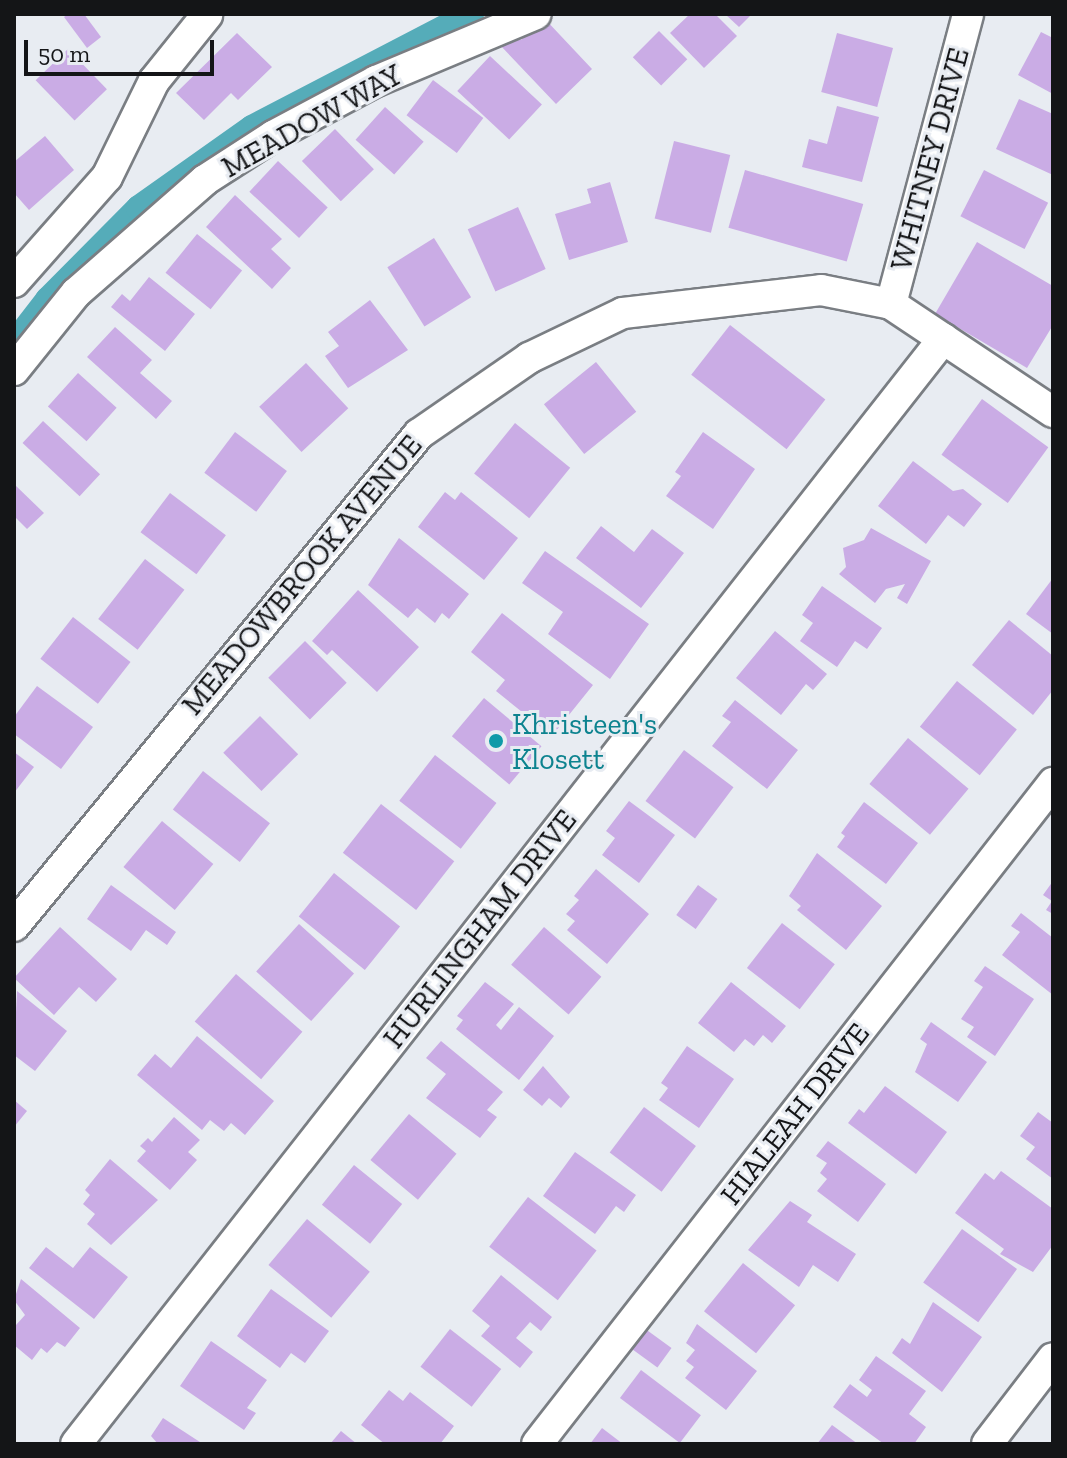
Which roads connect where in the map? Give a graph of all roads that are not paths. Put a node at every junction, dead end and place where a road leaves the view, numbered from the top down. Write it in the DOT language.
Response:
graph roads {
  1 [pos="536,14"];
  2 [pos="968,14"];
  3 [pos="207,15"];
  4 [pos="19,265"];
  5 [pos="891,304"];
  6 [pos="943,339"];
  7 [pos="14,370"];
  8 [pos="1053,412"];
  9 [pos="1053,783"];
  10 [pos="14,926"];
  11 [pos="1053,1358"];
  12 [pos="76,1444"];
  13 [pos="537,1444"];
  14 [pos="987,1444"];
  1 -- 7 [label="street, MEADOW WAY"];
  2 -- 5 [label="street, WHITNEY DRIVE"];
  3 -- 4 [label="street"];
  5 -- 6 [label="street, MEADOWBROOK AVENUE"];
  5 -- 10 [label="street, MEADOWBROOK AVENUE"];
  6 -- 8 [label="street, MEADOWBROOK AVENUE"];
  6 -- 12 [label="street, HURLINGHAM DRIVE"];
  9 -- 13 [label="street, HIALEAH DRIVE"];
  11 -- 14 [label="street"];
}
